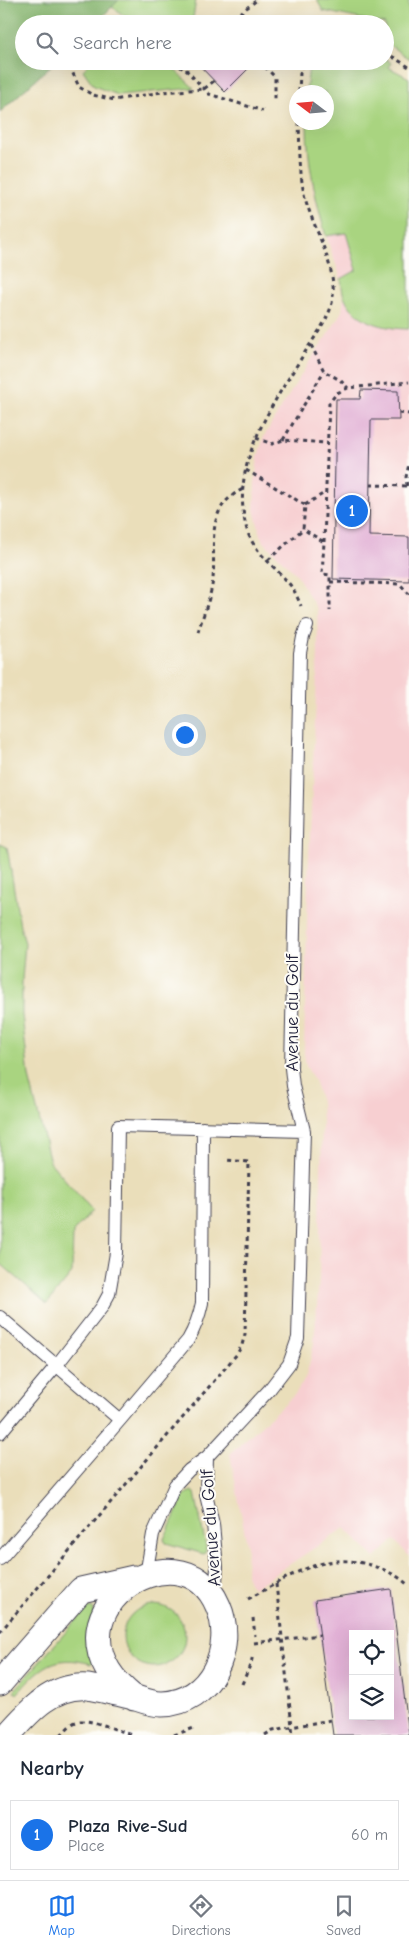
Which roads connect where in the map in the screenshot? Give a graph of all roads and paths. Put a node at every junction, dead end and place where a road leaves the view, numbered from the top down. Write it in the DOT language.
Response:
graph roads {
  1 [pos="257,0"];
  2 [pos="238,15"];
  3 [pos="394,58"];
  4 [pos="409,67"];
  5 [pos="72,70"];
  6 [pos="268,70"];
  7 [pos="301,70"];
  8 [pos="186,72"];
  9 [pos="214,81"];
  10 [pos="299,85"];
  11 [pos="204,90"];
  12 [pos="275,102"];
  13 [pos="263,111"];
  14 [pos="299,130"];
  15 [pos="311,344"];
  16 [pos="324,371"];
  17 [pos="409,382"];
  18 [pos="348,388"];
  19 [pos="399,413"];
  20 [pos="409,414"];
  21 [pos="256,438"];
  22 [pos="283,440"];
  23 [pos="327,443"];
  24 [pos="409,464"];
  25 [pos="246,470"];
  26 [pos="370,485"];
  27 [pos="408,486"];
  28 [pos="243,489"];
  29 [pos="326,492"];
  30 [pos="305,505"];
  31 [pos="303,529"];
  32 [pos="324,542"];
  33 [pos="268,560"];
  34 [pos="330,582"];
  35 [pos="409,594"];
  36 [pos="301,606"];
  37 [pos="330,611"];
  38 [pos="307,626"];
  39 [pos="198,632"];
  40 [pos="203,1128"];
  41 [pos="304,1131"];
  42 [pos="0,1317"];
  43 [pos="56,1366"];
  44 [pos="120,1420"];
  45 [pos="0,1433"];
  46 [pos="207,1457"];
  47 [pos="0,1559"];
  48 [pos="146,1575"];
  49 [pos="276,1584"];
  50 [pos="409,1586"];
  51 [pos="244,1591"];
  52 [pos="215,1599"];
  53 [pos="251,1609"];
  54 [pos="320,1635"];
  55 [pos="281,1640"];
  56 [pos="253,1653"];
  57 [pos="0,1683"];
  58 [pos="240,1688"];
  59 [pos="134,1698"];
  60 [pos="331,1720"];
  61 [pos="292,1726"];
  62 [pos="6,1730"];
  63 [pos="61,1735"];
  64 [pos="132,1735"];
  65 [pos="265,1735"];
  66 [pos="293,1735"];
  1 -- 2 [label="path"];
  3 -- 4 [label="path"];
  5 -- 11 [label="path"];
  6 -- 12 [label="path"];
  7 -- 10 [label="path"];
  8 -- 11 [label="path"];
  9 -- 11 [label="path"];
  11 -- 13 [label="path"];
  14 -- 15 [label="path"];
  15 -- 16 [label="path"];
  15 -- 21 [label="path"];
  16 -- 18 [label="path"];
  16 -- 22 [label="path"];
  17 -- 18 [label="path"];
  18 -- 23 [label="path"];
  19 -- 20 [label="path"];
  21 -- 22 [label="path"];
  21 -- 25 [label="path"];
  22 -- 23 [label="path"];
  23 -- 29 [label="path"];
  24 -- 27 [label="path"];
  25 -- 28 [label="path"];
  25 -- 30 [label="path"];
  26 -- 27 [label="path"];
  28 -- 33 [label="path"];
  28 -- 39 [label="path"];
  29 -- 30 [label="path"];
  29 -- 32 [label="path"];
  30 -- 31 [label="path"];
  31 -- 32 [label="path"];
  31 -- 33 [label="path"];
  32 -- 34 [label="path"];
  33 -- 36 [label="path"];
  34 -- 35 [label="path"];
  34 -- 37 [label="path"];
  38 -- 41 [label="lane, Avenue du Golf"];
  40 -- 41 [label="lane"];
  40 -- 43 [label="lane"];
  40 -- 44 [label="lane"];
  41 -- 46 [label="lane, Avenue du Golf"];
  42 -- 43 [label="lane"];
  43 -- 44 [label="lane"];
  43 -- 45 [label="lane"];
  44 -- 47 [label="lane"];
  46 -- 48 [label="lane, Avenue du Golf"];
  46 -- 52 [label="lane, Avenue du Golf"];
  48 -- 52 [label="street, Avenue du Golf"];
  48 -- 57 [label="street, Avenue du Golf"];
  48 -- 59 [label="street, Avenue du Golf"];
  49 -- 50 [label="path"];
  49 -- 51 [label="path, Avenue du Golf"];
  49 -- 55 [label="path"];
  52 -- 59 [label="street, Avenue du Golf"];
  53 -- 55 [label="path"];
  54 -- 55 [label="path"];
  55 -- 61 [label="path"];
  56 -- 58 [label="path"];
  59 -- 62 [label="street, Avenue du Golf"];
  60 -- 61 [label="path"];
  61 -- 65 [label="path"];
  61 -- 66 [label="path"];
  63 -- 64 [label="path"];
}
